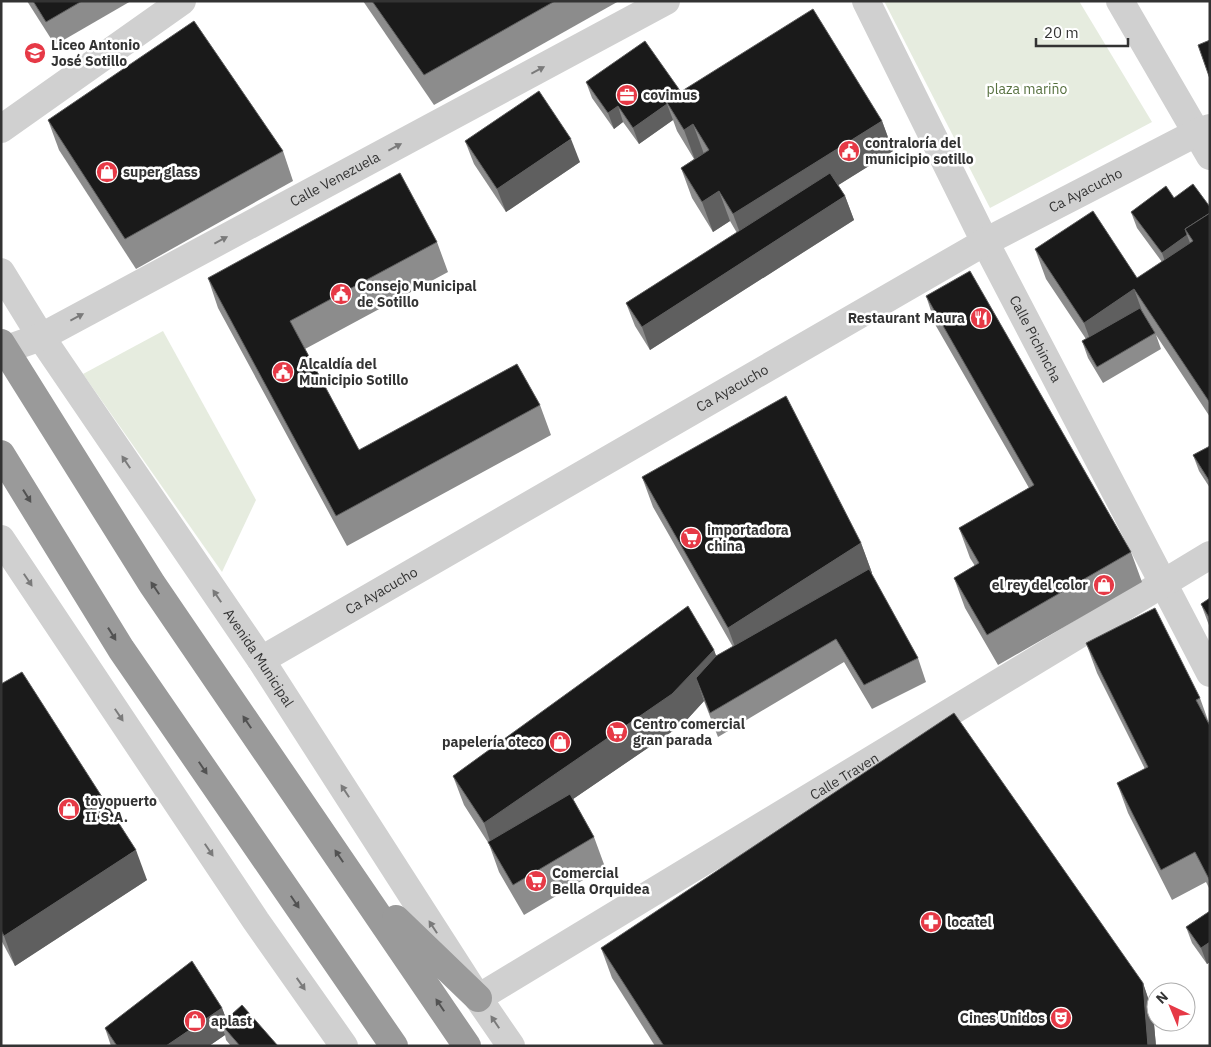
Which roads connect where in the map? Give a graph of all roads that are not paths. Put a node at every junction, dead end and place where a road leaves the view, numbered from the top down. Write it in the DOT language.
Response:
graph roads {
  1 [pos="182,1"];
  2 [pos="666,1"];
  3 [pos="866,1"];
  4 [pos="1120,1"];
  5 [pos="1,129"];
  6 [pos="1203,130"];
  7 [pos="1210,156"];
  8 [pos="984,242"];
  9 [pos="1,272"];
  10 [pos="41,337"];
  11 [pos="3,348"];
  12 [pos="1,454"];
  13 [pos="1,539"];
  14 [pos="1210,555"];
  15 [pos="1162,584"];
  16 [pos="261,660"];
  17 [pos="1210,673"];
  18 [pos="356,880"];
  19 [pos="478,998"];
  20 [pos="390,1042"];
  21 [pos="344,1046"];
  22 [pos="467,1046"];
  23 [pos="511,1046"];
  1 -- 5 [label="street"];
  10 -- 2 [label="street, Calle Venezuela, one-way"];
  3 -- 8 [label="street, Calle Pichincha"];
  4 -- 6 [label="street"];
  6 -- 7 [label="street"];
  6 -- 8 [label="street, Ca Ayacucho"];
  8 -- 15 [label="street, Calle Pichincha"];
  8 -- 16 [label="street, Ca Ayacucho"];
  9 -- 10 [label="street, Avenida Municipal"];
  10 -- 11 [label="street, Calle Venezuela"];
  16 -- 10 [label="street, Avenida Municipal, one-way"];
  18 -- 11 [label="highway, one-way"];
  12 -- 20 [label="highway, one-way"];
  13 -- 21 [label="street, one-way"];
  14 -- 15 [label="street, Calle Traven"];
  15 -- 17 [label="street, Calle Pichincha"];
  15 -- 19 [label="street, Calle Traven"];
  19 -- 16 [label="street, Avenida Municipal, one-way"];
  18 -- 19 [label="highway"];
  22 -- 18 [label="highway, one-way"];
  23 -- 19 [label="street, Avenida Municipal, one-way"];
}
